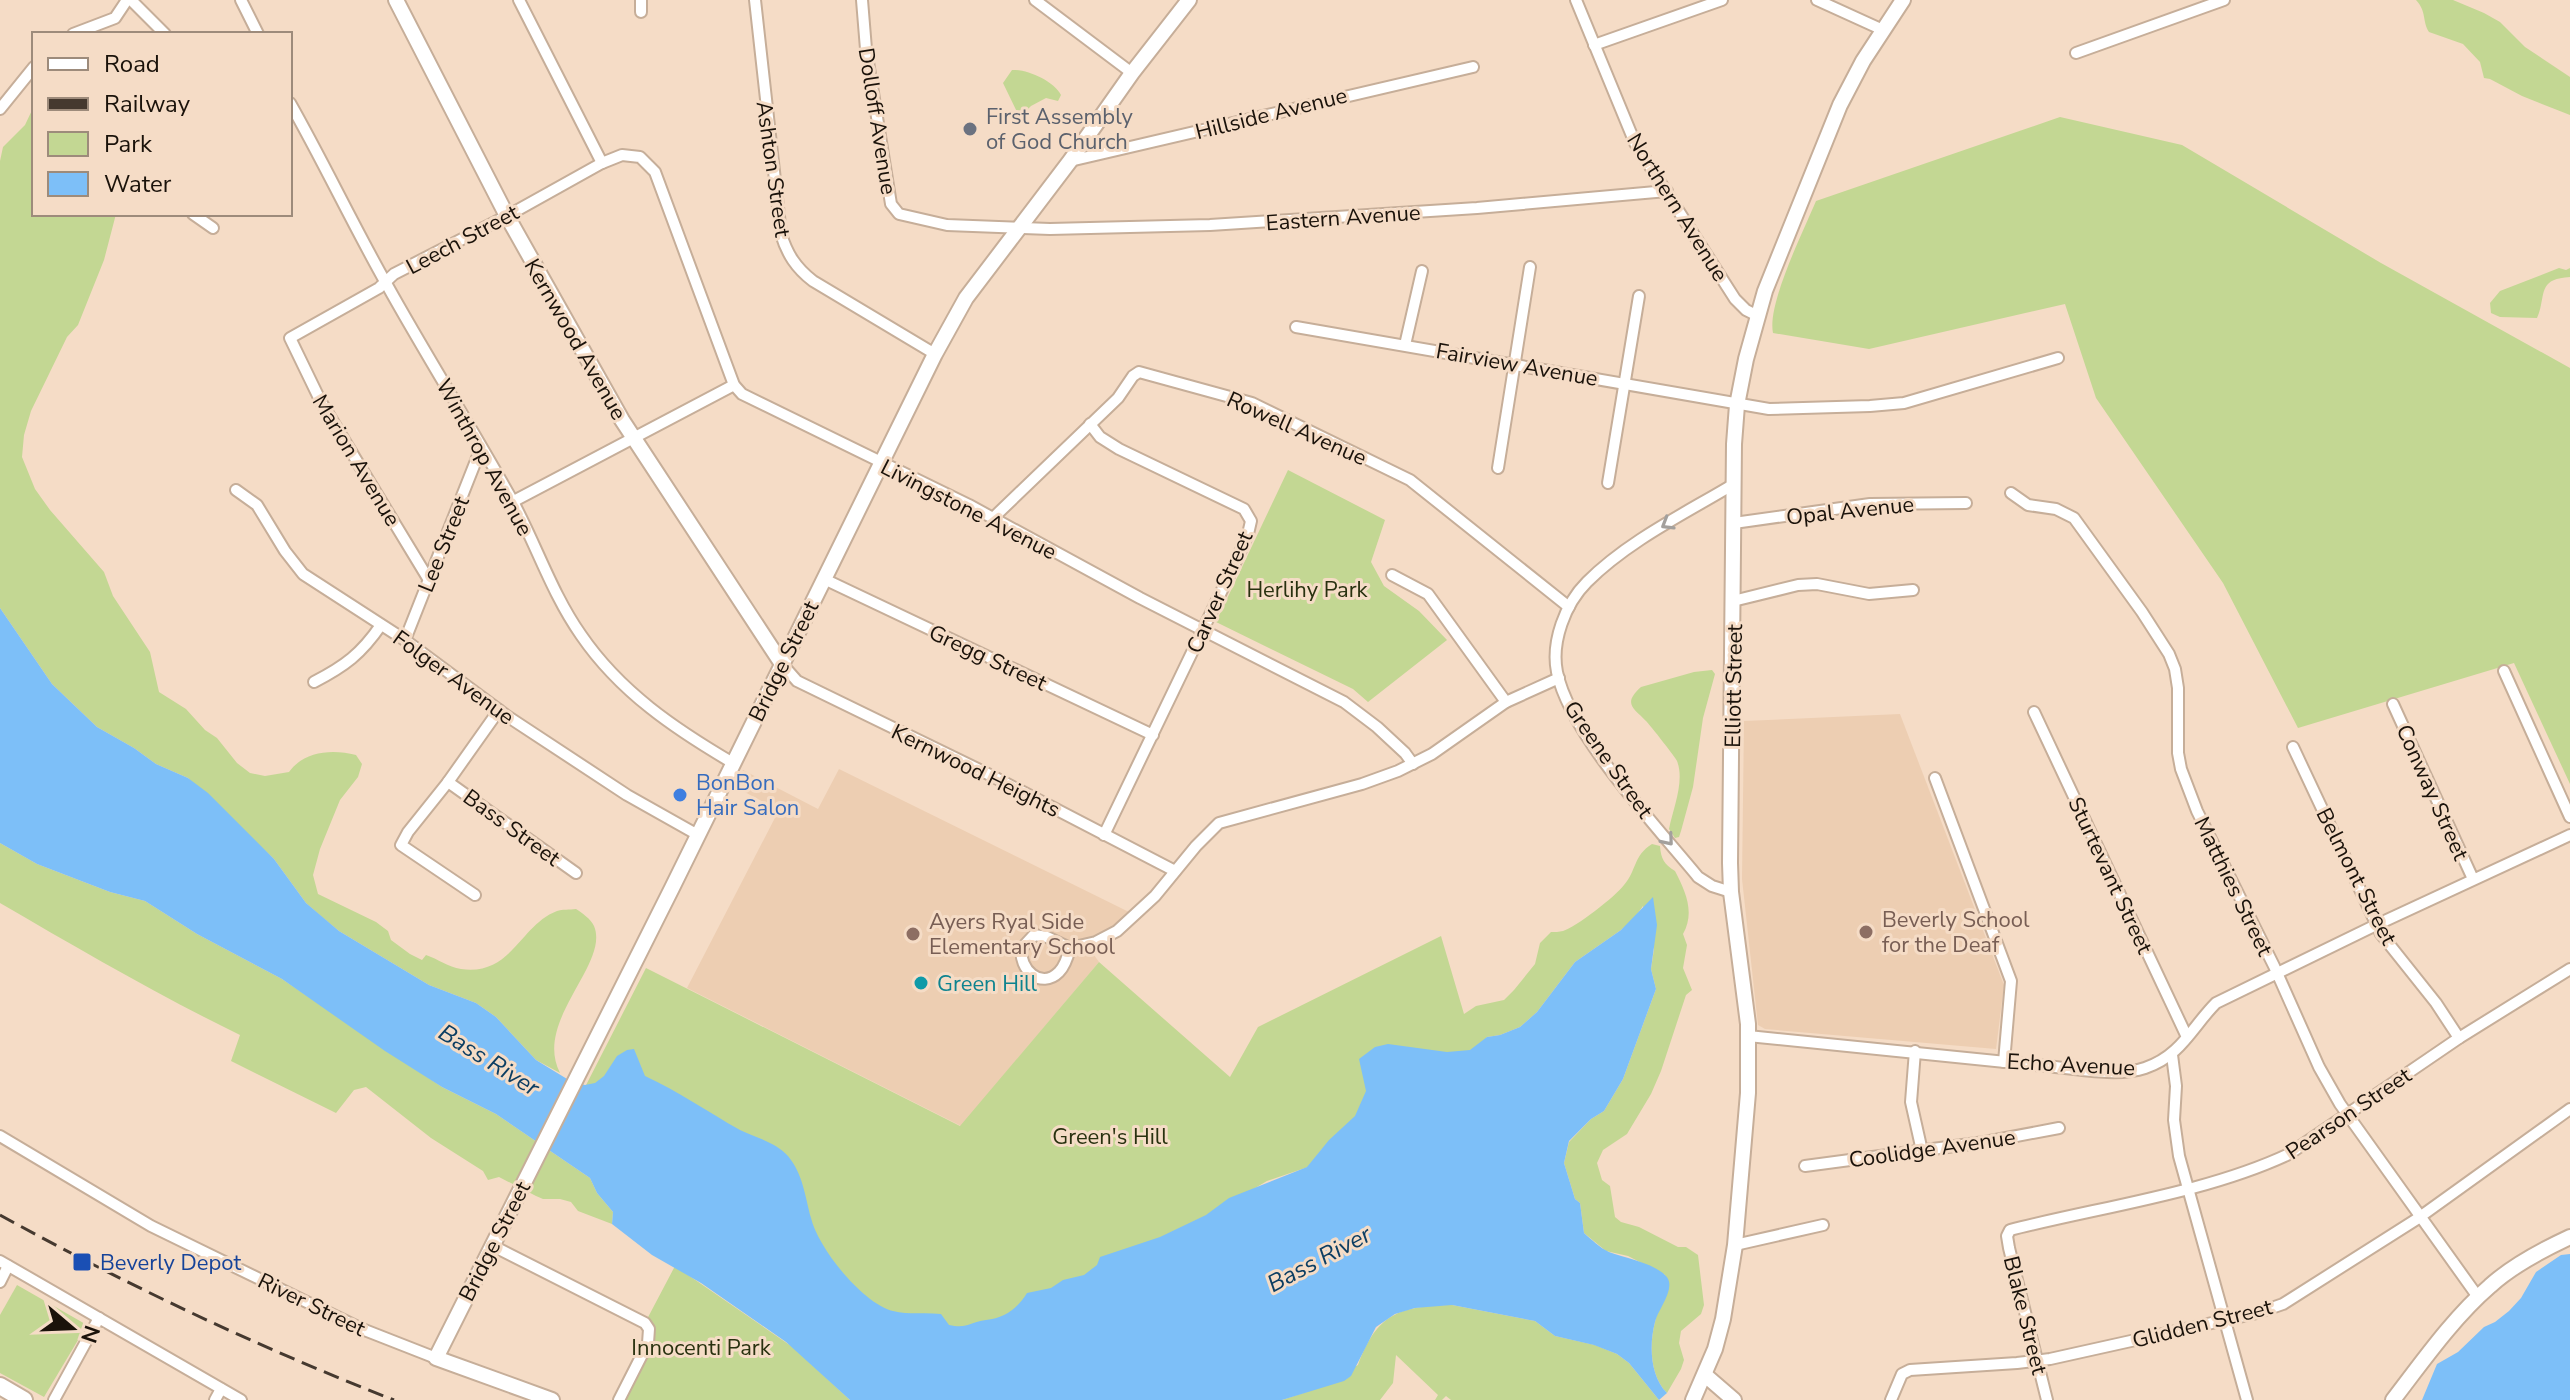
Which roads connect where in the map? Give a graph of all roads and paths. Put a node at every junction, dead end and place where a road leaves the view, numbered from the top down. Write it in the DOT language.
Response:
graph roads {
  1 [pos="129,0"];
  2 [pos="241,0"];
  3 [pos="396,0"];
  4 [pos="519,0"];
  5 [pos="641,0"];
  6 [pos="755,0"];
  7 [pos="862,0"];
  8 [pos="1035,0"];
  9 [pos="1189,0"];
  10 [pos="1576,0"];
  11 [pos="1722,0"];
  12 [pos="1817,0"];
  13 [pos="1903,0"];
  14 [pos="2224,0"];
  15 [pos="641,12"];
  16 [pos="1883,30"];
  17 [pos="78,32"];
  18 [pos="163,32"];
  19 [pos="257,32"];
  20 [pos="1594,45"];
  21 [pos="2076,53"];
  22 [pos="1473,67"];
  23 [pos="32,69"];
  24 [pos="1132,73"];
  25 [pos="292,107"];
  26 [pos="0,109"];
  27 [pos="1070,161"];
  28 [pos="602,163"];
  29 [pos="1667,191"];
  30 [pos="196,216"];
  31 [pos="507,216"];
  32 [pos="1019,227"];
  33 [pos="213,228"];
  34 [pos="1530,267"];
  35 [pos="1422,271"];
  36 [pos="385,282"];
  37 [pos="1639,296"];
  38 [pos="1756,315"];
  39 [pos="1296,327"];
  40 [pos="290,338"];
  41 [pos="1405,345"];
  42 [pos="935,354"];
  43 [pos="2058,358"];
  44 [pos="1515,364"];
  45 [pos="1624,383"];
  46 [pos="734,385"];
  47 [pos="1737,405"];
  48 [pos="1090,424"];
  49 [pos="633,438"];
  50 [pos="481,448"];
  51 [pos="881,463"];
  52 [pos="1498,468"];
  53 [pos="1608,483"];
  54 [pos="1734,484"];
  55 [pos="236,490"];
  56 [pos="2011,493"];
  57 [pos="512,502"];
  58 [pos="1966,503"];
  59 [pos="993,518"];
  60 [pos="1734,523"];
  61 [pos="1392,575"];
  62 [pos="824,579"];
  63 [pos="429,580"];
  64 [pos="1913,590"];
  65 [pos="1733,601"];
  66 [pos="1569,607"];
  67 [pos="381,625"];
  68 [pos="1203,630"];
  69 [pos="405,640"];
  70 [pos="782,664"];
  71 [pos="2504,671"];
  72 [pos="1559,678"];
  73 [pos="314,682"];
  74 [pos="1506,702"];
  75 [pos="2393,704"];
  76 [pos="499,710"];
  77 [pos="2034,712"];
  78 [pos="1153,735"];
  79 [pos="2293,747"];
  80 [pos="733,763"];
  81 [pos="1413,764"];
  82 [pos="1935,778"];
  83 [pos="448,782"];
  84 [pos="2570,817"];
  85 [pos="698,835"];
  86 [pos="1104,835"];
  87 [pos="2570,835"];
  88 [pos="1175,871"];
  89 [pos="576,873"];
  90 [pos="2473,879"];
  91 [pos="1731,892"];
  92 [pos="475,895"];
  93 [pos="2376,925"];
  94 [pos="1070,948"];
  95 [pos="2570,969"];
  96 [pos="2277,973"];
  97 [pos="1748,1036"];
  98 [pos="2187,1037"];
  99 [pos="2459,1038"];
  100 [pos="1915,1051"];
  101 [pos="2172,1055"];
  102 [pos="2004,1062"];
  103 [pos="2570,1109"];
  104 [pos="2348,1115"];
  105 [pos="2059,1128"];
  106 [pos="0,1136"];
  107 [pos="1922,1151"];
  108 [pos="1805,1166"];
  109 [pos="2189,1188"];
  110 [pos="2420,1216"];
  111 [pos="1823,1225"];
  112 [pos="2010,1230"];
  113 [pos="2570,1237"];
  114 [pos="491,1245"];
  115 [pos="1735,1245"];
  116 [pos="4,1264"];
  117 [pos="0,1282"];
  118 [pos="2478,1297"];
  119 [pos="99,1318"];
  120 [pos="2225,1319"];
  121 [pos="436,1358"];
  122 [pos="2038,1361"];
  123 [pos="1705,1375"];
  124 [pos="0,1386"];
  125 [pos="221,1389"];
  126 [pos="24,1400"];
  127 [pos="54,1400"];
  128 [pos="215,1400"];
  129 [pos="241,1400"];
  130 [pos="552,1400"];
  131 [pos="619,1400"];
  132 [pos="1693,1400"];
  133 [pos="1734,1400"];
  134 [pos="1891,1400"];
  135 [pos="2047,1400"];
  136 [pos="2247,1400"];
  137 [pos="2393,1400"];
  1 -- 17 [label="street"];
  1 -- 18 [label="street"];
  2 -- 19 [label="street"];
  3 -- 31 [label="main road, Kernwood Avenue"];
  4 -- 28 [label="street"];
  5 -- 15 [label="street"];
  6 -- 42 [label="street, Ashton Street"];
  7 -- 32 [label="street, Dolloff Avenue"];
  8 -- 24 [label="street"];
  9 -- 24 [label="main road, Bridge Street"];
  10 -- 20 [label="street, Northern Avenue"];
  11 -- 20 [label="street"];
  12 -- 16 [label="street"];
  13 -- 16 [label="main road, Elliott Street"];
  14 -- 21 [label="street"];
  16 -- 38 [label="main road, Elliott Street"];
  20 -- 29 [label="street, Northern Avenue"];
  22 -- 27 [label="street, Hillside Avenue"];
  23 -- 26 [label="street"];
  24 -- 27 [label="main road, Bridge Street"];
  25 -- 36 [label="street, Winthrop Avenue"];
  27 -- 32 [label="main road, Bridge Street"];
  28 -- 31 [label="street, Leech Street"];
  28 -- 46 [label="street, Leech Street"];
  29 -- 32 [label="street, Eastern Avenue"];
  29 -- 38 [label="street, Northern Avenue"];
  30 -- 33 [label="street"];
  31 -- 36 [label="street, Leech Street"];
  31 -- 49 [label="main road, Kernwood Avenue"];
  32 -- 42 [label="main road, Bridge Street"];
  34 -- 44 [label="street"];
  35 -- 41 [label="street"];
  36 -- 40 [label="street, Leech Street"];
  36 -- 50 [label="street, Winthrop Avenue"];
  37 -- 45 [label="street"];
  38 -- 47 [label="main road, Elliott Street"];
  39 -- 41 [label="street, Fairview Avenue"];
  40 -- 63 [label="street, Marion Avenue"];
  41 -- 44 [label="street, Fairview Avenue"];
  42 -- 51 [label="main road, Bridge Street"];
  43 -- 47 [label="street, Fairview Avenue"];
  44 -- 45 [label="street, Fairview Avenue"];
  44 -- 52 [label="street"];
  45 -- 47 [label="street, Fairview Avenue"];
  45 -- 53 [label="street"];
  46 -- 49 [label="street"];
  46 -- 51 [label="street, Livingstone Avenue"];
  47 -- 54 [label="main road, Elliott Street"];
  48 -- 59 [label="street, Rowell Avenue"];
  48 -- 66 [label="street, Rowell Avenue"];
  48 -- 68 [label="street, Carver Street"];
  49 -- 57 [label="street"];
  49 -- 70 [label="main road, Kernwood Avenue"];
  50 -- 57 [label="street, Winthrop Avenue"];
  50 -- 63 [label="street, Lee Street"];
  51 -- 59 [label="street, Livingstone Avenue"];
  51 -- 62 [label="main road, Bridge Street"];
  54 -- 60 [label="main road, Elliott Street"];
  54 -- 66 [label="street, Greene Street, one-way"];
  55 -- 67 [label="street, Folger Avenue"];
  56 -- 96 [label="street, Matthies Street"];
  57 -- 80 [label="street, Winthrop Avenue"];
  58 -- 60 [label="street, Opal Avenue"];
  59 -- 68 [label="street, Livingstone Avenue"];
  60 -- 65 [label="main road, Elliott Street"];
  61 -- 74 [label="street"];
  62 -- 70 [label="main road, Bridge Street"];
  62 -- 78 [label="street, Gregg Street"];
  63 -- 69 [label="street, Lee Street"];
  64 -- 65 [label="street"];
  65 -- 91 [label="main road, Elliott Street"];
  66 -- 72 [label="street, Greene Street"];
  67 -- 69 [label="street, Folger Avenue"];
  67 -- 73 [label="street"];
  68 -- 78 [label="street, Carver Street"];
  68 -- 81 [label="street, Livingstone Avenue"];
  69 -- 76 [label="street, Folger Avenue"];
  70 -- 80 [label="main road, Bridge Street"];
  70 -- 86 [label="street, Kernwood Heights"];
  71 -- 84 [label="street"];
  72 -- 74 [label="street"];
  72 -- 91 [label="street, Greene Street, one-way"];
  74 -- 81 [label="street"];
  75 -- 90 [label="street, Conway Street"];
  76 -- 83 [label="street"];
  76 -- 85 [label="street, Folger Avenue"];
  77 -- 98 [label="street, Sturtevant Street"];
  78 -- 86 [label="street, Carver Street"];
  79 -- 93 [label="street, Belmont Street"];
  80 -- 85 [label="main road, Bridge Street"];
  81 -- 88 [label="street"];
  82 -- 102 [label="street"];
  83 -- 89 [label="street, Bass Street"];
  83 -- 92 [label="street"];
  85 -- 114 [label="main road, Bridge Street"];
  86 -- 88 [label="street, Kernwood Heights"];
  87 -- 90 [label="street, Echo Avenue"];
  88 -- 94 [label="street"];
  90 -- 93 [label="street, Echo Avenue"];
  91 -- 97 [label="main road, Elliott Street"];
  93 -- 96 [label="street, Echo Avenue"];
  93 -- 99 [label="street, Belmont Street"];
  94 -- 94 [label="street"];
  95 -- 99 [label="street, Pearson Street"];
  96 -- 98 [label="street, Echo Avenue"];
  96 -- 104 [label="street, Matthies Street"];
  97 -- 100 [label="street, Echo Avenue"];
  97 -- 115 [label="main road, Elliott Street"];
  98 -- 101 [label="street, Echo Avenue"];
  99 -- 104 [label="street, Pearson Street"];
  100 -- 102 [label="street, Echo Avenue"];
  100 -- 107 [label="street"];
  101 -- 102 [label="street, Echo Avenue"];
  101 -- 109 [label="street"];
  103 -- 110 [label="street, Glidden Street"];
  104 -- 109 [label="street, Pearson Street"];
  104 -- 110 [label="street, Matthies Street"];
  105 -- 107 [label="street, Coolidge Avenue"];
  106 -- 121 [label="street, River Street"];
  107 -- 108 [label="street, Coolidge Avenue"];
  109 -- 112 [label="street, Pearson Street"];
  109 -- 120 [label="street"];
  110 -- 118 [label="street, Matthies Street"];
  110 -- 120 [label="street, Glidden Street"];
  111 -- 115 [label="street"];
  112 -- 122 [label="street, Blake Street"];
  113 -- 118 [label="main road"];
  114 -- 121 [label="main road, Bridge Street"];
  114 -- 131 [label="street"];
  115 -- 123 [label="main road, Elliott Street"];
  116 -- 117 [label="street"];
  116 -- 119 [label="street"];
  118 -- 137 [label="main road"];
  119 -- 125 [label="street"];
  119 -- 127 [label="street"];
  120 -- 122 [label="street, Glidden Street"];
  120 -- 136 [label="street"];
  121 -- 130 [label="main road, River Street"];
  122 -- 134 [label="street, Glidden Street"];
  122 -- 135 [label="street, Blake Street"];
  123 -- 132 [label="main road, Elliott Street"];
  123 -- 133 [label="main road"];
  124 -- 126 [label="highway"];
  125 -- 128 [label="street"];
  125 -- 129 [label="street"];
}
